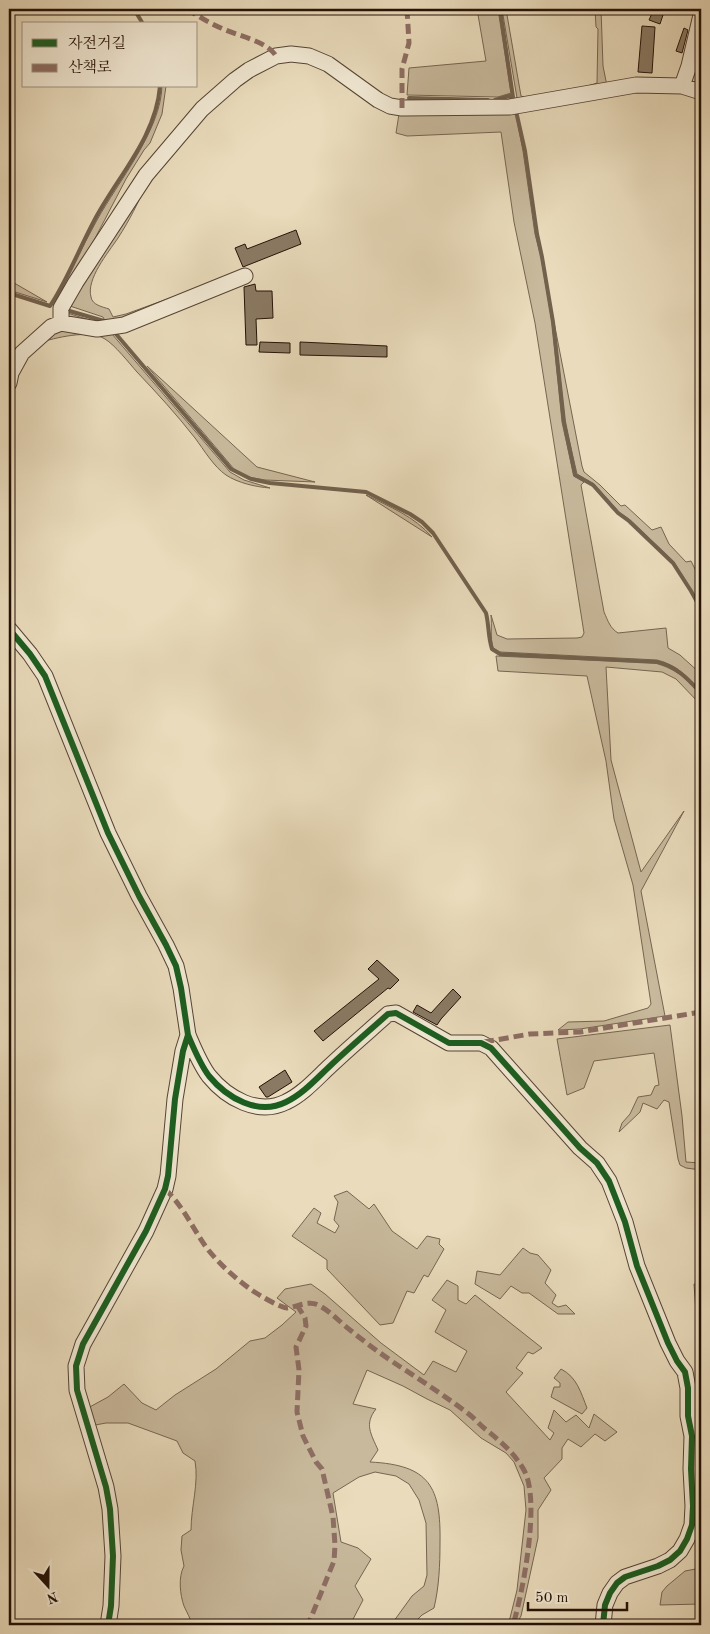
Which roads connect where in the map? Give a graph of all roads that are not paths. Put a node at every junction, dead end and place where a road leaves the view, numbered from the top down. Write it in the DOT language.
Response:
graph roads {
  1 [pos="701,15"];
  2 [pos="682,86"];
  3 [pos="701,92"];
  4 [pos="245,276"];
  5 [pos="61,323"];
  6 [pos="9,383"];
  7 [pos="9,629"];
  8 [pos="188,1035"];
  9 [pos="108,1625"];
  10 [pos="603,1625"];
  1 -- 2 [label="street"];
  2 -- 3 [label="street"];
  2 -- 5 [label="street"];
  4 -- 5 [label="street"];
  5 -- 6 [label="street"];
  7 -- 8 [label="street"];
  8 -- 9 [label="street"];
  8 -- 10 [label="street"];
}
